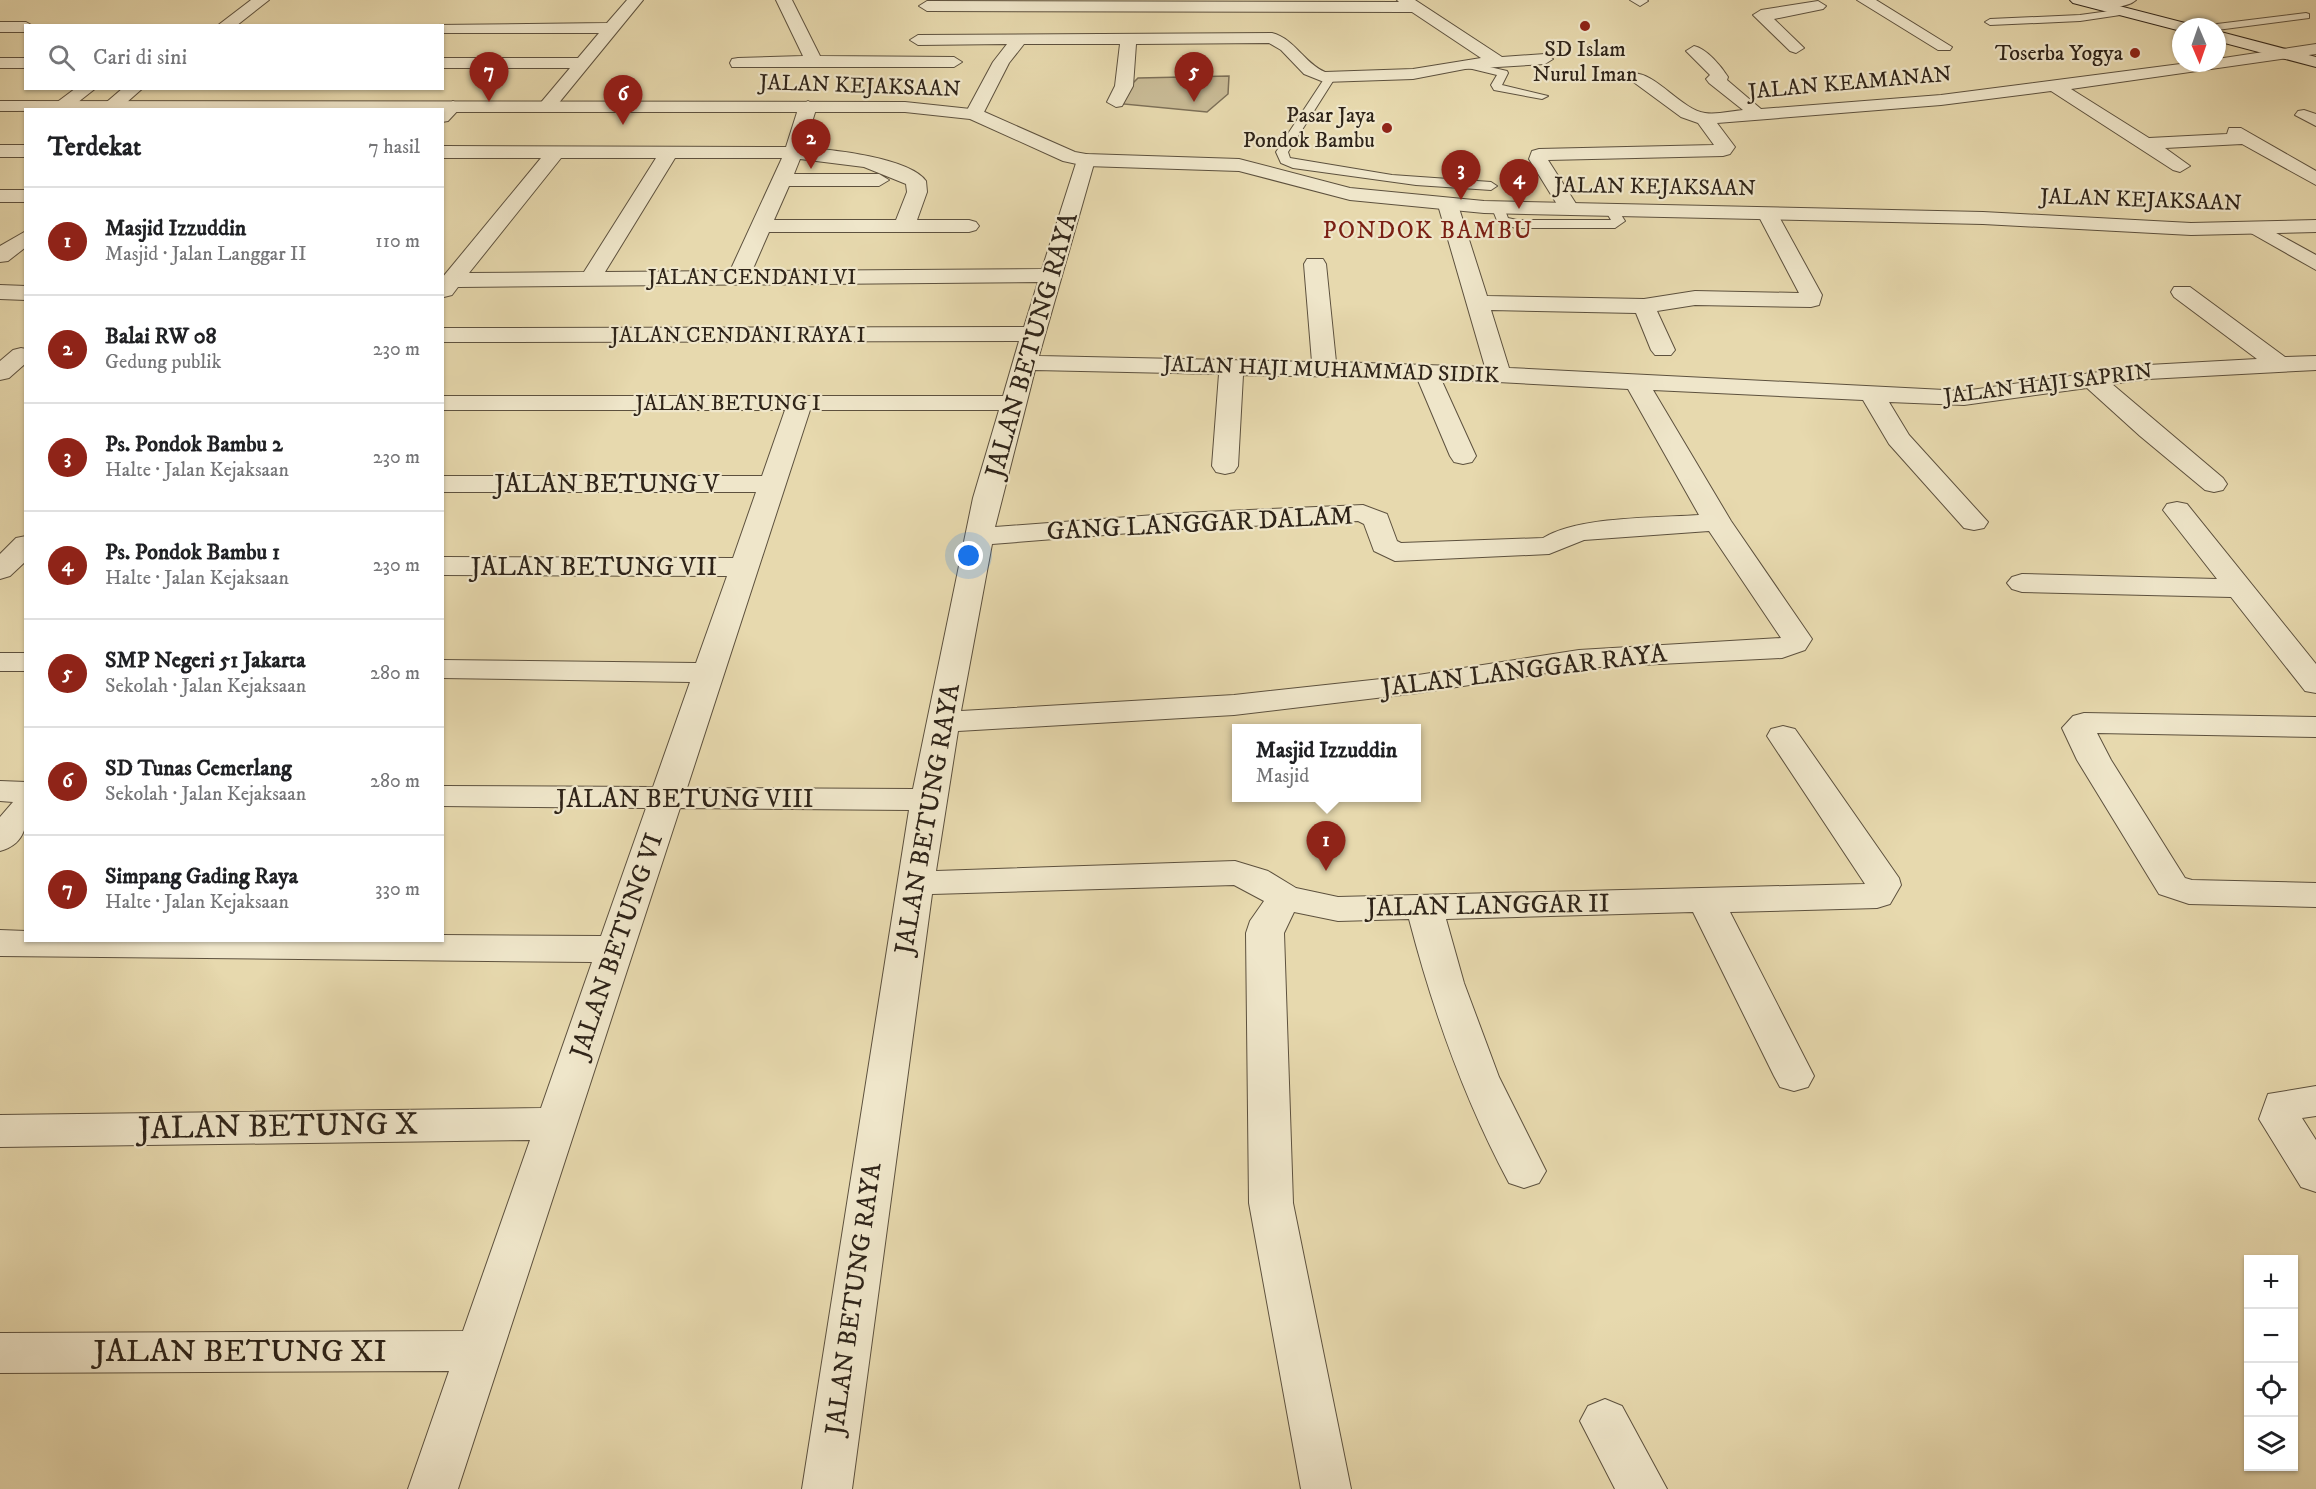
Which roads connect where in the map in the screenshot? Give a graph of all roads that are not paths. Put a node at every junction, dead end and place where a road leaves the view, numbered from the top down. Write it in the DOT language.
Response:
graph roads {
  1 [pos="261,0"];
  2 [pos="635,0"];
  3 [pos="784,0"];
  4 [pos="2086,2"];
  5 [pos="1863,3"];
  6 [pos="1040,4"];
  7 [pos="1146,4"];
  8 [pos="1254,4"];
  9 [pos="1408,4"];
  10 [pos="1818,4"];
  11 [pos="2126,6"];
  12 [pos="1376,7"];
  13 [pos="2306,16"];
  14 [pos="924,19"];
  15 [pos="1990,22"];
  16 [pos="2172,23"];
  17 [pos="228,24"];
  18 [pos="1406,26"];
  19 [pos="2226,26"];
  20 [pos="0,27"];
  21 [pos="24,27"];
  22 [pos="444,28"];
  23 [pos="612,28"];
  24 [pos="2226,38"];
  25 [pos="1020,39"];
  26 [pos="1128,39"];
  27 [pos="1944,47"];
  28 [pos="1796,48"];
  29 [pos="2316,49"];
  30 [pos="1694,51"];
  31 [pos="1445,52"];
  32 [pos="2285,54"];
  33 [pos="1545,59"];
  34 [pos="814,61"];
  35 [pos="910,61"];
  36 [pos="1001,62"];
  37 [pos="1497,62"];
  38 [pos="2316,62"];
  39 [pos="0,63"];
  40 [pos="24,63"];
  41 [pos="444,63"];
  42 [pos="580,63"];
  43 [pos="738,63"];
  44 [pos="1464,64"];
  45 [pos="1637,78"];
  46 [pos="1328,81"];
  47 [pos="2056,87"];
  48 [pos="85,90"];
  49 [pos="132,90"];
  50 [pos="1542,96"];
  51 [pos="1116,102"];
  52 [pos="0,106"];
  53 [pos="61,106"];
  54 [pos="111,106"];
  55 [pos="547,106"];
  56 [pos="808,106"];
  57 [pos="246,108"];
  58 [pos="448,111"];
  59 [pos="974,114"];
  60 [pos="1757,115"];
  61 [pos="1704,119"];
  62 [pos="2148,144"];
  63 [pos="2123,145"];
  64 [pos="0,151"];
  65 [pos="24,151"];
  66 [pos="444,152"];
  67 [pos="556,152"];
  68 [pos="669,152"];
  69 [pos="793,154"];
  70 [pos="1086,160"];
  71 [pos="2180,166"];
  72 [pos="908,176"];
  73 [pos="2316,179"];
  74 [pos="782,180"];
  75 [pos="1391,180"];
  76 [pos="1414,182"];
  77 [pos="1491,186"];
  78 [pos="0,196"];
  79 [pos="24,196"];
  80 [pos="1372,197"];
  81 [pos="1395,200"];
  82 [pos="1448,205"];
  83 [pos="1498,208"];
  84 [pos="1570,210"];
  85 [pos="1611,210"];
  86 [pos="1767,213"];
  87 [pos="761,226"];
  88 [pos="904,226"];
  89 [pos="969,226"];
  90 [pos="2316,226"];
  91 [pos="2256,228"];
  92 [pos="1316,264"];
  93 [pos="2316,264"];
  94 [pos="1052,275"];
  95 [pos="739,276"];
  96 [pos="591,279"];
  97 [pos="447,285"];
  98 [pos="0,292"];
  99 [pos="2182,292"];
  100 [pos="24,293"];
  101 [pos="1476,303"];
  102 [pos="1644,306"];
  103 [pos="444,335"];
  104 [pos="1029,349"];
  105 [pos="1663,350"];
  106 [pos="16,355"];
  107 [pos="2316,363"];
  108 [pos="2279,364"];
  109 [pos="1232,367"];
  110 [pos="1324,369"];
  111 [pos="1426,372"];
  112 [pos="0,373"];
  113 [pos="1499,375"];
  114 [pos="2092,379"];
  115 [pos="1636,381"];
  116 [pos="1872,394"];
  117 [pos="444,403"];
  118 [pos="800,403"];
  119 [pos="1014,403"];
  120 [pos="1463,456"];
  121 [pos="1226,466"];
  122 [pos="444,484"];
  123 [pos="772,484"];
  124 [pos="2214,484"];
  125 [pos="2177,510"];
  126 [pos="1717,522"];
  127 [pos="1974,522"];
  128 [pos="980,537"];
  129 [pos="24,546"];
  130 [pos="444,566"];
  131 [pos="745,567"];
  132 [pos="0,570"];
  133 [pos="2022,583"];
  134 [pos="2241,588"];
  135 [pos="0,662"];
  136 [pos="24,662"];
  137 [pos="444,669"];
  138 [pos="709,673"];
  139 [pos="2316,684"];
  140 [pos="943,722"];
  141 [pos="2316,727"];
  142 [pos="1783,736"];
  143 [pos="0,791"];
  144 [pos="24,792"];
  145 [pos="444,796"];
  146 [pos="666,799"];
  147 [pos="928,800"];
  148 [pos="24,810"];
  149 [pos="0,840"];
  150 [pos="914,883"];
  151 [pos="2316,895"];
  152 [pos="1285,898"];
  153 [pos="1706,901"];
  154 [pos="1425,909"];
  155 [pos="0,943"];
  156 [pos="616,949"];
  157 [pos="1794,1076"];
  158 [pos="2316,1101"];
  159 [pos="556,1124"];
  160 [pos="0,1131"];
  161 [pos="1524,1171"];
  162 [pos="2316,1174"];
  163 [pos="480,1351"];
  164 [pos="0,1353"];
  165 [pos="1605,1421"];
  166 [pos="433,1489"];
  167 [pos="827,1489"];
  168 [pos="1326,1489"];
  169 [pos="1642,1489"];
  1 -- 17 [label="street"];
  2 -- 23 [label="street"];
  3 -- 34 [label="street"];
  4 -- 11 [label="street"];
  5 -- 27 [label="street"];
  6 -- 7 [label="street"];
  6 -- 14 [label="street"];
  7 -- 8 [label="street"];
  8 -- 12 [label="street"];
  9 -- 12 [label="street"];
  9 -- 37 [label="street"];
  10 -- 28 [label="street"];
  11 -- 15 [label="lane"];
  11 -- 16 [label="street"];
  12 -- 18 [label="street"];
  13 -- 19 [label="lane"];
  14 -- 25 [label="street"];
  14 -- 35 [label="street"];
  20 -- 21 [label="street"];
  22 -- 23 [label="street"];
  23 -- 42 [label="street"];
  24 -- 32 [label="street"];
  25 -- 26 [label="street"];
  25 -- 36 [label="street"];
  26 -- 44 [label="street"];
  26 -- 51 [label="street"];
  29 -- 32 [label="street, JALAN KEAMANAN"];
  30 -- 60 [label="street"];
  31 -- 44 [label="street"];
  32 -- 38 [label="street"];
  32 -- 47 [label="street, JALAN KEAMANAN"];
  33 -- 37 [label="street"];
  34 -- 35 [label="street"];
  34 -- 43 [label="street"];
  35 -- 36 [label="street"];
  36 -- 59 [label="street"];
  37 -- 44 [label="street"];
  39 -- 40 [label="street"];
  41 -- 42 [label="street"];
  42 -- 55 [label="street"];
  44 -- 50 [label="lane"];
  45 -- 61 [label="street"];
  46 -- 75 [label="lane"];
  47 -- 60 [label="street, JALAN KEAMANAN"];
  47 -- 62 [label="street"];
  48 -- 53 [label="street"];
  49 -- 54 [label="street"];
  52 -- 53 [label="street, JALAN KEJAKSAAN"];
  53 -- 54 [label="street, JALAN KEJAKSAAN"];
  54 -- 57 [label="street, JALAN KEJAKSAAN"];
  55 -- 56 [label="street, JALAN KEJAKSAAN"];
  55 -- 58 [label="street, JALAN KEJAKSAAN"];
  56 -- 59 [label="street, JALAN KEJAKSAAN"];
  56 -- 69 [label="street"];
  59 -- 70 [label="street, JALAN KEJAKSAAN"];
  60 -- 61 [label="street, JALAN KEAMANAN"];
  61 -- 84 [label="street"];
  62 -- 63 [label="street"];
  62 -- 71 [label="street"];
  62 -- 73 [label="street"];
  64 -- 65 [label="street"];
  66 -- 67 [label="street"];
  67 -- 68 [label="street"];
  67 -- 97 [label="street"];
  68 -- 69 [label="street"];
  68 -- 96 [label="street"];
  69 -- 72 [label="street"];
  69 -- 74 [label="street"];
  70 -- 80 [label="street, JALAN KEJAKSAAN"];
  70 -- 94 [label="street, JALAN BETUNG RAYA"];
  72 -- 74 [label="street"];
  72 -- 88 [label="street"];
  74 -- 87 [label="street"];
  75 -- 76 [label="lane"];
  75 -- 80 [label="lane"];
  76 -- 77 [label="lane"];
  76 -- 81 [label="lane"];
  78 -- 79 [label="street"];
  80 -- 81 [label="street, JALAN KEJAKSAAN"];
  81 -- 82 [label="street, JALAN KEJAKSAAN"];
  82 -- 83 [label="street, JALAN KEJAKSAAN"];
  82 -- 101 [label="street"];
  83 -- 84 [label="street, JALAN KEJAKSAAN"];
  83 -- 85 [label="lane"];
  84 -- 85 [label="street, JALAN KEJAKSAAN"];
  85 -- 86 [label="street, JALAN KEJAKSAAN"];
  86 -- 91 [label="street, JALAN KEJAKSAAN"];
  86 -- 102 [label="street"];
  87 -- 88 [label="street"];
  87 -- 95 [label="street"];
  88 -- 89 [label="street"];
  90 -- 91 [label="street, JALAN KEJAKSAAN"];
  91 -- 93 [label="street"];
  92 -- 110 [label="street"];
  94 -- 95 [label="street, JALAN CENDANI VI"];
  94 -- 104 [label="street, JALAN BETUNG RAYA"];
  95 -- 96 [label="street, JALAN CENDANI VI"];
  96 -- 97 [label="street, JALAN CENDANI VI"];
  98 -- 100 [label="street"];
  99 -- 108 [label="street"];
  101 -- 102 [label="street"];
  101 -- 113 [label="street"];
  102 -- 105 [label="street"];
  103 -- 104 [label="street, JALAN CENDANI RAYA I"];
  104 -- 109 [label="street, JALAN HAJI MUHAMMAD SIDIK"];
  104 -- 119 [label="street, JALAN BETUNG RAYA"];
  106 -- 112 [label="street"];
  107 -- 108 [label="street, JALAN HAJI SAPRIN"];
  108 -- 114 [label="street, JALAN HAJI SAPRIN"];
  109 -- 110 [label="street, JALAN HAJI MUHAMMAD SIDIK"];
  109 -- 121 [label="street"];
  110 -- 111 [label="street, JALAN HAJI MUHAMMAD SIDIK"];
  111 -- 113 [label="street, JALAN HAJI MUHAMMAD SIDIK"];
  111 -- 120 [label="street"];
  113 -- 115 [label="street, JALAN HAJI MUHAMMAD SIDIK"];
  114 -- 116 [label="street, JALAN HAJI SAPRIN"];
  114 -- 124 [label="street"];
  115 -- 116 [label="street, JALAN HAJI SAPRIN"];
  115 -- 126 [label="street, JALAN LANGGAR RAYA"];
  116 -- 127 [label="street"];
  117 -- 118 [label="street, JALAN BETUNG I"];
  118 -- 119 [label="street, JALAN BETUNG I"];
  118 -- 123 [label="street, JALAN BETUNG VI"];
  119 -- 128 [label="street, JALAN BETUNG RAYA"];
  122 -- 123 [label="street, JALAN BETUNG V"];
  123 -- 131 [label="street, JALAN BETUNG VI"];
  125 -- 134 [label="street"];
  126 -- 128 [label="street, GANG LANGGAR DALAM"];
  126 -- 140 [label="street, JALAN LANGGAR RAYA"];
  128 -- 140 [label="street, JALAN BETUNG RAYA"];
  129 -- 132 [label="street"];
  130 -- 131 [label="street, JALAN BETUNG VII"];
  131 -- 138 [label="street, JALAN BETUNG VI"];
  133 -- 134 [label="street"];
  134 -- 139 [label="street"];
  135 -- 136 [label="street"];
  137 -- 138 [label="street"];
  138 -- 146 [label="street, JALAN BETUNG VI"];
  140 -- 147 [label="street, JALAN BETUNG RAYA"];
  141 -- 151 [label="street"];
  142 -- 153 [label="street, JALAN LANGGAR II"];
  143 -- 144 [label="street"];
  145 -- 146 [label="street, JALAN BETUNG VIII"];
  146 -- 147 [label="street, JALAN BETUNG VIII"];
  146 -- 156 [label="street, JALAN BETUNG VI"];
  147 -- 150 [label="street, JALAN BETUNG RAYA"];
  148 -- 149 [label="street"];
  150 -- 152 [label="street, JALAN LANGGAR II"];
  150 -- 167 [label="street, JALAN BETUNG RAYA"];
  152 -- 154 [label="street, JALAN LANGGAR II"];
  152 -- 168 [label="street"];
  153 -- 154 [label="street, JALAN LANGGAR II"];
  153 -- 157 [label="street"];
  154 -- 161 [label="street"];
  155 -- 156 [label="street"];
  156 -- 159 [label="street, JALAN BETUNG VI"];
  158 -- 162 [label="street"];
  159 -- 160 [label="street, JALAN BETUNG X"];
  159 -- 163 [label="street, JALAN BETUNG VI"];
  163 -- 164 [label="street, JALAN BETUNG XI"];
  163 -- 166 [label="street, JALAN BETUNG VI"];
  165 -- 169 [label="street"];
}
